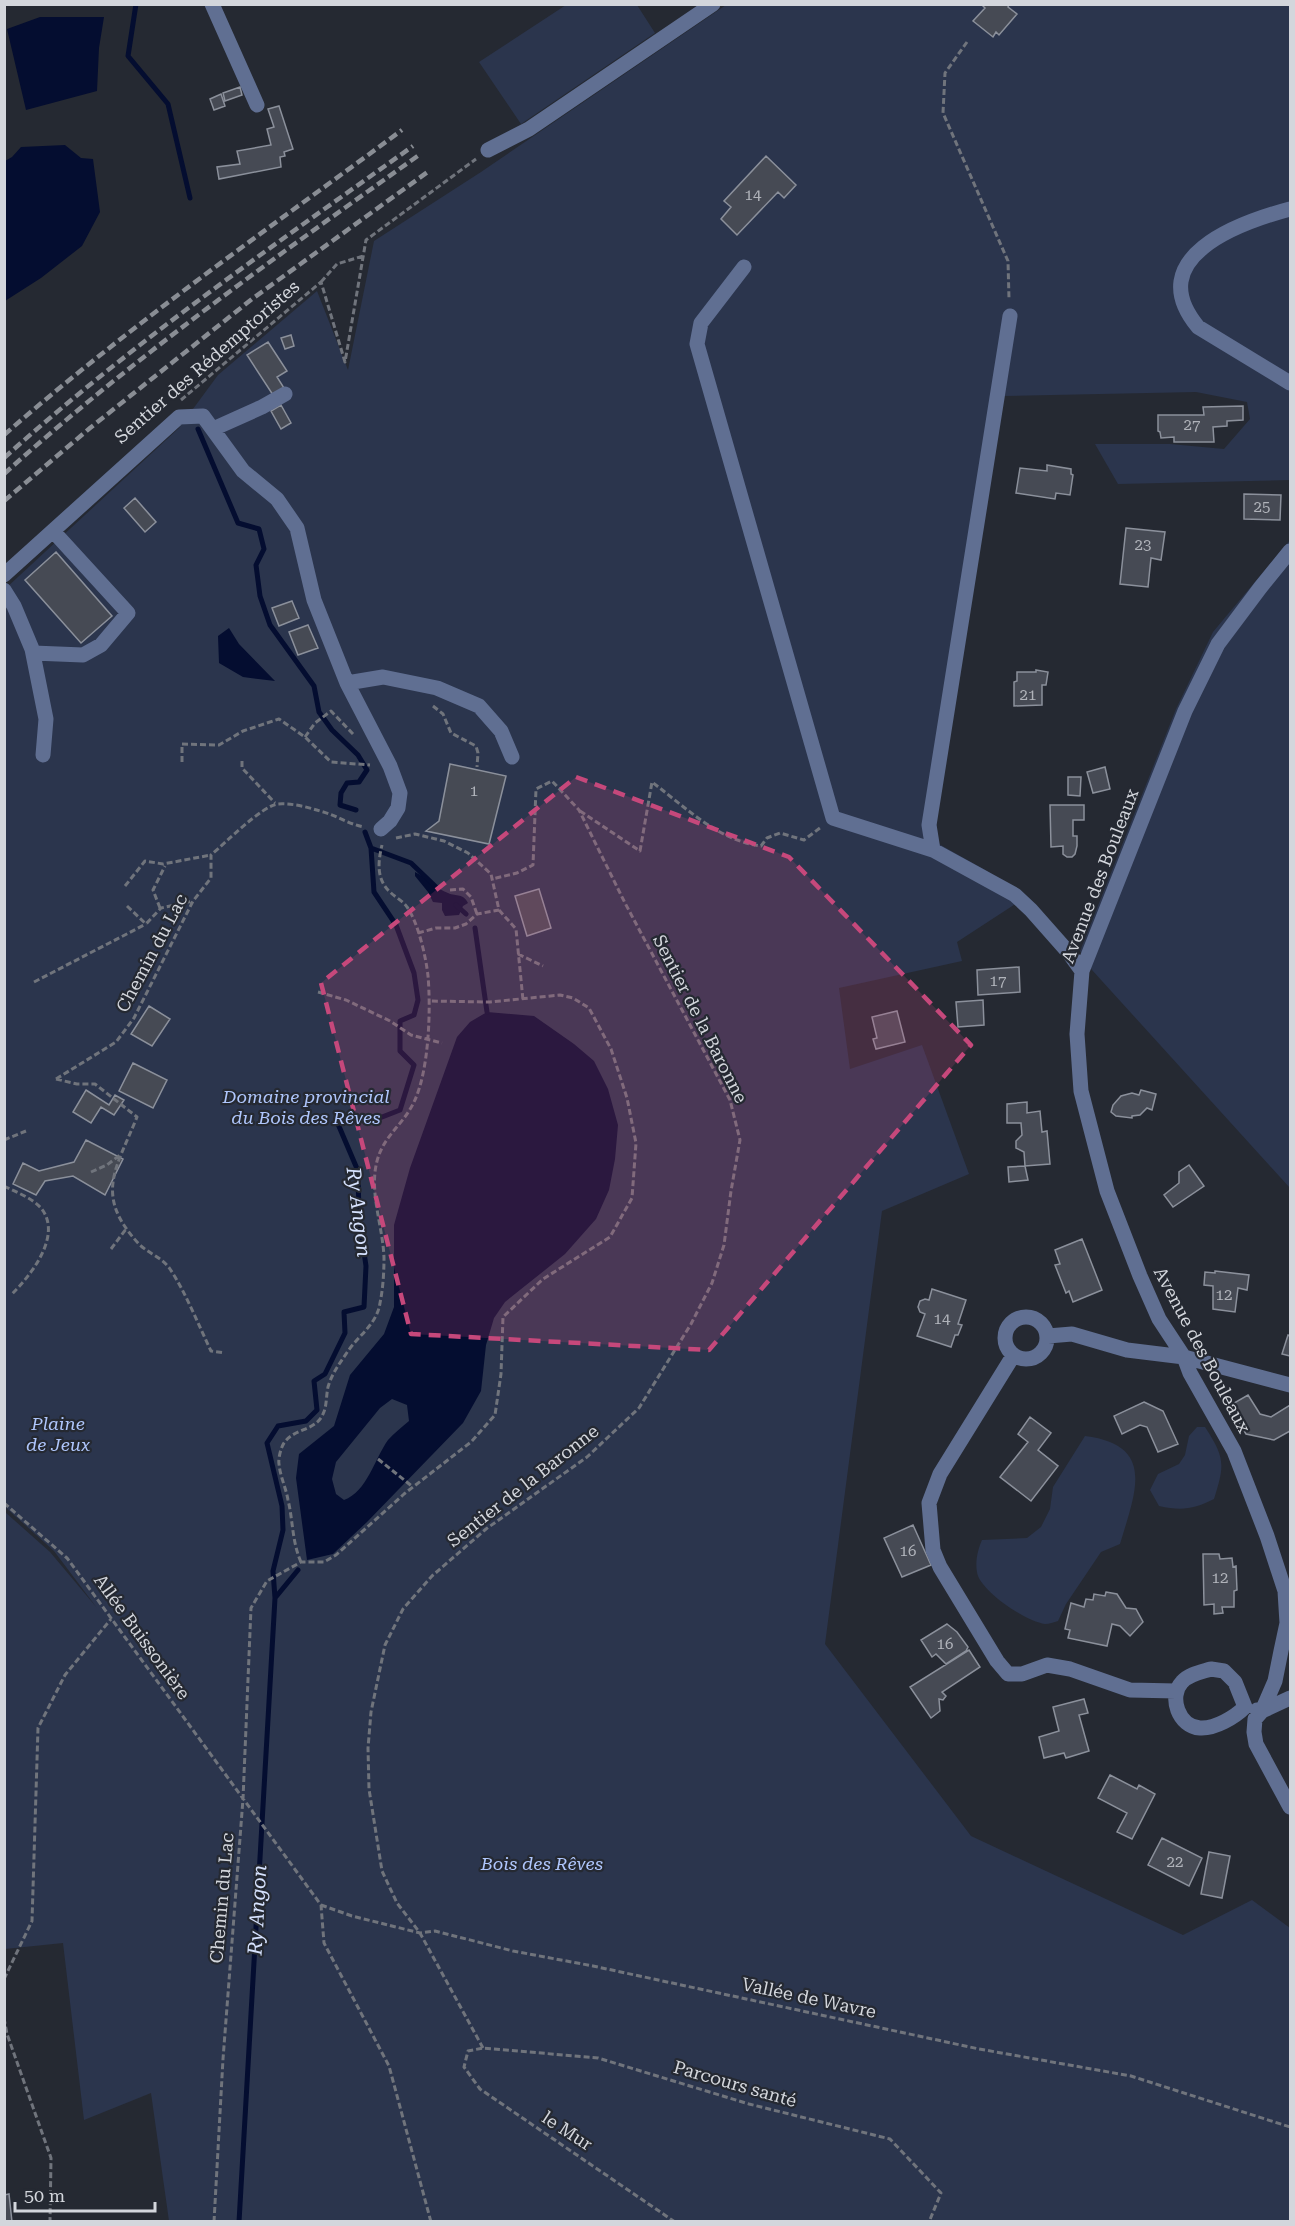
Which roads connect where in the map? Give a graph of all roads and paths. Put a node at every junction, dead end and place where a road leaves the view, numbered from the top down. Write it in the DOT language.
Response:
graph roads {
  1 [pos="212,4"];
  2 [pos="713,4"];
  3 [pos="968,42"];
  4 [pos="257,105"];
  5 [pos="488,150"];
  6 [pos="1290,209"];
  7 [pos="363,256"];
  8 [pos="744,267"];
  9 [pos="321,282"];
  10 [pos="1010,316"];
  11 [pos="1290,383"];
  12 [pos="285,394"];
  13 [pos="179,410"];
  14 [pos="213,429"];
  15 [pos="53,531"];
  16 [pos="1290,551"];
  17 [pos="4,575"];
  18 [pos="4,591"];
  19 [pos="33,653"];
  20 [pos="347,683"];
  21 [pos="425,701"];
  22 [pos="326,714"];
  23 [pos="305,737"];
  24 [pos="43,756"];
  25 [pos="512,757"];
  26 [pos="242,761"];
  27 [pos="182,762"];
  28 [pos="369,765"];
  29 [pos="477,767"];
  30 [pos="276,804"];
  31 [pos="579,810"];
  32 [pos="833,819"];
  33 [pos="382,835"];
  34 [pos="394,839"];
  35 [pos="933,850"];
  36 [pos="211,855"];
  37 [pos="165,866"];
  38 [pos="492,879"];
  39 [pos="125,886"];
  40 [pos="450,890"];
  41 [pos="193,901"];
  42 [pos="127,906"];
  43 [pos="161,908"];
  44 [pos="499,910"];
  45 [pos="477,914"];
  46 [pos="146,924"];
  47 [pos="418,933"];
  48 [pos="518,954"];
  49 [pos="543,966"];
  50 [pos="1082,971"];
  51 [pos="34,982"];
  52 [pos="318,992"];
  53 [pos="522,1000"];
  54 [pos="429,1001"];
  55 [pos="427,1039"];
  56 [pos="442,1043"];
  57 [pos="26,1131"];
  58 [pos="4,1140"];
  59 [pos="122,1154"];
  60 [pos="91,1172"];
  61 [pos="4,1186"];
  62 [pos="126,1228"];
  63 [pos="111,1249"];
  64 [pos="12,1294"];
  65 [pos="1048,1336"];
  66 [pos="225,1353"];
  67 [pos="1013,1356"];
  68 [pos="1184,1358"];
  69 [pos="1290,1385"];
  70 [pos="378,1460"];
  71 [pos="412,1487"];
  72 [pos="4,1503"];
  73 [pos="301,1562"];
  74 [pos="111,1618"];
  75 [pos="1176,1691"];
  76 [pos="1290,1698"];
  77 [pos="1245,1707"];
  78 [pos="1262,1710"];
  79 [pos="243,1799"];
  80 [pos="1290,1807"];
  81 [pos="321,1905"];
  82 [pos="420,1933"];
  83 [pos="4,1979"];
  84 [pos="4,2018"];
  85 [pos="483,2048"];
  86 [pos="468,2051"];
  87 [pos="1290,2127"];
  88 [pos="50,2222"];
  89 [pos="214,2222"];
  90 [pos="431,2222"];
  91 [pos="675,2222"];
  92 [pos="929,2222"];
  1 -- 4 [label="street"];
  2 -- 5 [label="street"];
  3 -- 10 [label="path"];
  5 -- 7 [label="path, Sentier des Rédemptoristes"];
  6 -- 11 [label="street"];
  7 -- 9 [label="path"];
  7 -- 9 [label="path, Sentier des Rédemptoristes"];
  8 -- 32 [label="street"];
  9 -- 13 [label="path, Sentier des Rédemptoristes"];
  10 -- 35 [label="street"];
  12 -- 14 [label="street"];
  13 -- 14 [label="street"];
  13 -- 15 [label="street"];
  14 -- 20 [label="street"];
  15 -- 17 [label="street"];
  15 -- 19 [label="street"];
  16 -- 50 [label="street, Avenue des Bouleaux"];
  18 -- 19 [label="street"];
  19 -- 24 [label="street"];
  20 -- 25 [label="street"];
  20 -- 33 [label="street"];
  21 -- 29 [label="path"];
  22 -- 23 [label="path"];
  23 -- 27 [label="path"];
  23 -- 28 [label="path"];
  26 -- 30 [label="path"];
  30 -- 33 [label="path"];
  30 -- 36 [label="path"];
  31 -- 32 [label="path"];
  31 -- 38 [label="path, Sentier de la Baronne"];
  31 -- 82 [label="path, Sentier de la Baronne"];
  32 -- 35 [label="street"];
  33 -- 47 [label="path"];
  34 -- 38 [label="path"];
  35 -- 50 [label="street"];
  36 -- 39 [label="path"];
  36 -- 41 [label="path, Chemin du Lac"];
  37 -- 43 [label="path"];
  38 -- 44 [label="path"];
  40 -- 45 [label="path"];
  41 -- 43 [label="path"];
  41 -- 59 [label="path, Chemin du Lac"];
  42 -- 46 [label="path"];
  43 -- 46 [label="path"];
  44 -- 45 [label="path"];
  44 -- 48 [label="path"];
  45 -- 47 [label="path"];
  46 -- 51 [label="path"];
  47 -- 54 [label="path"];
  48 -- 49 [label="path"];
  48 -- 53 [label="path"];
  50 -- 68 [label="street, Avenue des Bouleaux"];
  52 -- 55 [label="path"];
  53 -- 54 [label="path"];
  53 -- 71 [label="path"];
  54 -- 55 [label="path"];
  55 -- 56 [label="path"];
  55 -- 73 [label="path"];
  57 -- 58 [label="path"];
  59 -- 60 [label="path"];
  59 -- 62 [label="path"];
  61 -- 64 [label="path"];
  62 -- 63 [label="path"];
  62 -- 66 [label="path"];
  65 -- 67 [label="street"];
  65 -- 67 [label="street"];
  65 -- 68 [label="street"];
  67 -- 75 [label="street"];
  68 -- 69 [label="street"];
  68 -- 78 [label="street, Avenue des Bouleaux"];
  70 -- 71 [label="path"];
  71 -- 73 [label="path"];
  72 -- 74 [label="path, Allée Buissonière"];
  73 -- 79 [label="path, Chemin du Lac"];
  74 -- 79 [label="path, Allée Buissonière"];
  74 -- 83 [label="path"];
  75 -- 77 [label="street"];
  75 -- 77 [label="street"];
  76 -- 78 [label="street"];
  77 -- 78 [label="street"];
  78 -- 80 [label="street, Avenue des Bouleaux"];
  79 -- 81 [label="path, Allée Buissonière"];
  79 -- 89 [label="path, Chemin du Lac"];
  81 -- 82 [label="path, Vallée de Wavre"];
  81 -- 90 [label="path"];
  82 -- 85 [label="path, Sentier de la Baronne"];
  82 -- 87 [label="path, Vallée de Wavre"];
  84 -- 88 [label="path"];
  85 -- 86 [label="path, Parcours santé"];
  85 -- 92 [label="path, Parcours santé"];
  86 -- 91 [label="path, le Mur"];
}
